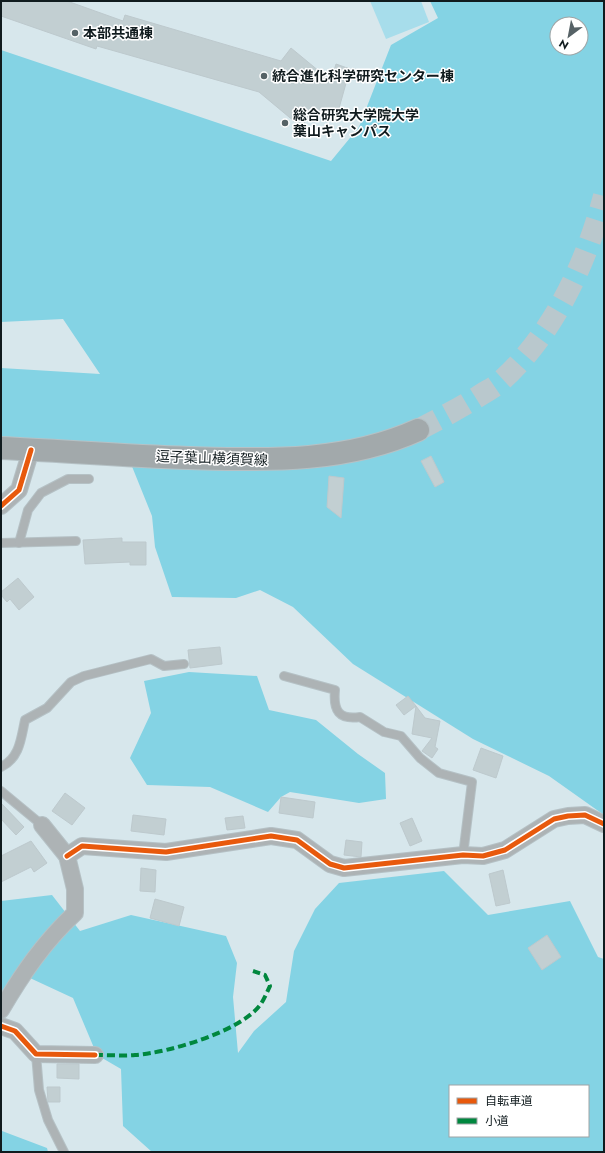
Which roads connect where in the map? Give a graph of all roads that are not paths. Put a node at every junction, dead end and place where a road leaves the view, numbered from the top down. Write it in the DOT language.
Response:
graph roads {
  1 [pos="418,430"];
  2 [pos="1,448"];
  3 [pos="31,450"];
  4 [pos="89,480"];
  5 [pos="1,506"];
  6 [pos="76,541"];
  7 [pos="1,543"];
  8 [pos="19,543"];
  9 [pos="184,664"];
  10 [pos="284,676"];
  11 [pos="1,768"];
  12 [pos="1,791"];
  13 [pos="604,824"];
  14 [pos="42,825"];
  15 [pos="463,855"];
  16 [pos="67,856"];
  17 [pos="1,1010"];
  18 [pos="1,1026"];
  19 [pos="36,1054"];
  20 [pos="95,1055"];
  21 [pos="64,1152"];
  1 -- 3 [label="main road, 逗子葉山横須賀線"];
  2 -- 3 [label="main road, 逗子葉山横須賀線"];
  3 -- 5 [label="street"];
  4 -- 8 [label="lane"];
  6 -- 8 [label="lane"];
  7 -- 8 [label="lane"];
  9 -- 11 [label="lane"];
  10 -- 15 [label="lane"];
  12 -- 14 [label="lane"];
  13 -- 15 [label="street"];
  14 -- 16 [label="street"];
  15 -- 16 [label="street"];
  16 -- 17 [label="street"];
  18 -- 19 [label="street"];
  19 -- 20 [label="street"];
  19 -- 21 [label="lane"];
}
